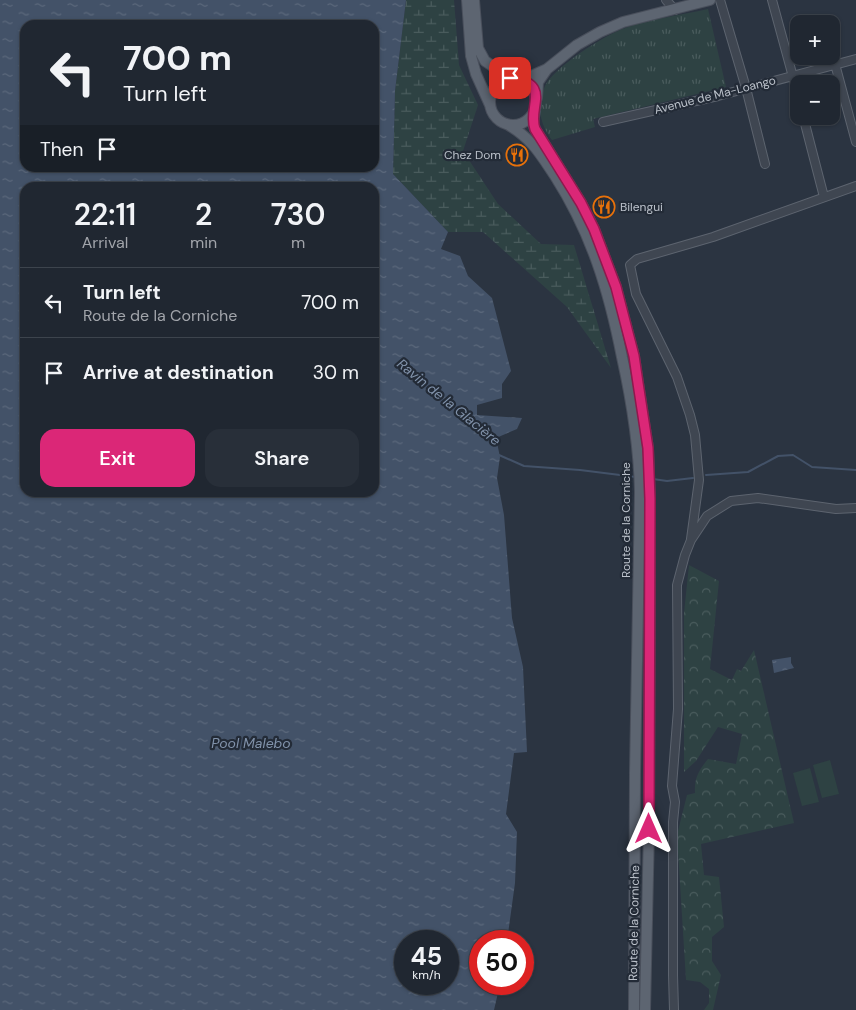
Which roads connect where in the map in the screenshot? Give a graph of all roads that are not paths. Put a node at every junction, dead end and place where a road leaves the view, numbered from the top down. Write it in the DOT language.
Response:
graph roads {
  1 [pos="466,0"];
  2 [pos="474,0"];
  3 [pos="666,0"];
  4 [pos="710,0"];
  5 [pos="720,0"];
  6 [pos="772,0"];
  7 [pos="675,10"];
  8 [pos="856,58"];
  9 [pos="840,63"];
  10 [pos="831,65"];
  11 [pos="835,65"];
  12 [pos="546,69"];
  13 [pos="794,75"];
  14 [pos="790,76"];
  15 [pos="510,78"];
  16 [pos="522,80"];
  17 [pos="746,88"];
  18 [pos="490,106"];
  19 [pos="536,107"];
  20 [pos="603,122"];
  21 [pos="507,124"];
  22 [pos="804,125"];
  23 [pos="856,142"];
  24 [pos="765,164"];
  25 [pos="856,186"];
  26 [pos="824,197"];
  27 [pos="611,288"];
  28 [pos="856,508"];
  29 [pos="691,540"];
  30 [pos="634,1010"];
  31 [pos="645,1010"];
  32 [pos="674,1010"];
  1 -- 18 [label="main road, Route de la Corniche"];
  2 -- 15 [label="main road"];
  3 -- 7 [label="street"];
  4 -- 7 [label="main road"];
  5 -- 17 [label="street"];
  6 -- 13 [label="street"];
  7 -- 12 [label="main road"];
  8 -- 9 [label="street, Avenue de Ma-Loango"];
  10 -- 13 [label="street, Avenue de Ma-Loango"];
  11 -- 23 [label="street"];
  12 -- 16 [label="main road"];
  12 -- 19 [label="main road"];
  14 -- 17 [label="street, Avenue de Ma-Loango"];
  15 -- 16 [label="main road"];
  15 -- 18 [label="main road"];
  16 -- 19 [label="main road, Route de la Corniche"];
  17 -- 20 [label="street, Avenue de Ma-Loango"];
  17 -- 24 [label="street"];
  18 -- 21 [label="main road, Route de la Corniche"];
  19 -- 21 [label="main road"];
  19 -- 27 [label="main road, Route de la Corniche"];
  21 -- 27 [label="main road, Route de la Corniche"];
  22 -- 26 [label="street"];
  25 -- 26 [label="street"];
  26 -- 29 [label="street"];
  27 -- 30 [label="main road, Route de la Corniche"];
  27 -- 31 [label="main road, Route de la Corniche"];
  28 -- 29 [label="street"];
  29 -- 32 [label="street"];
}
